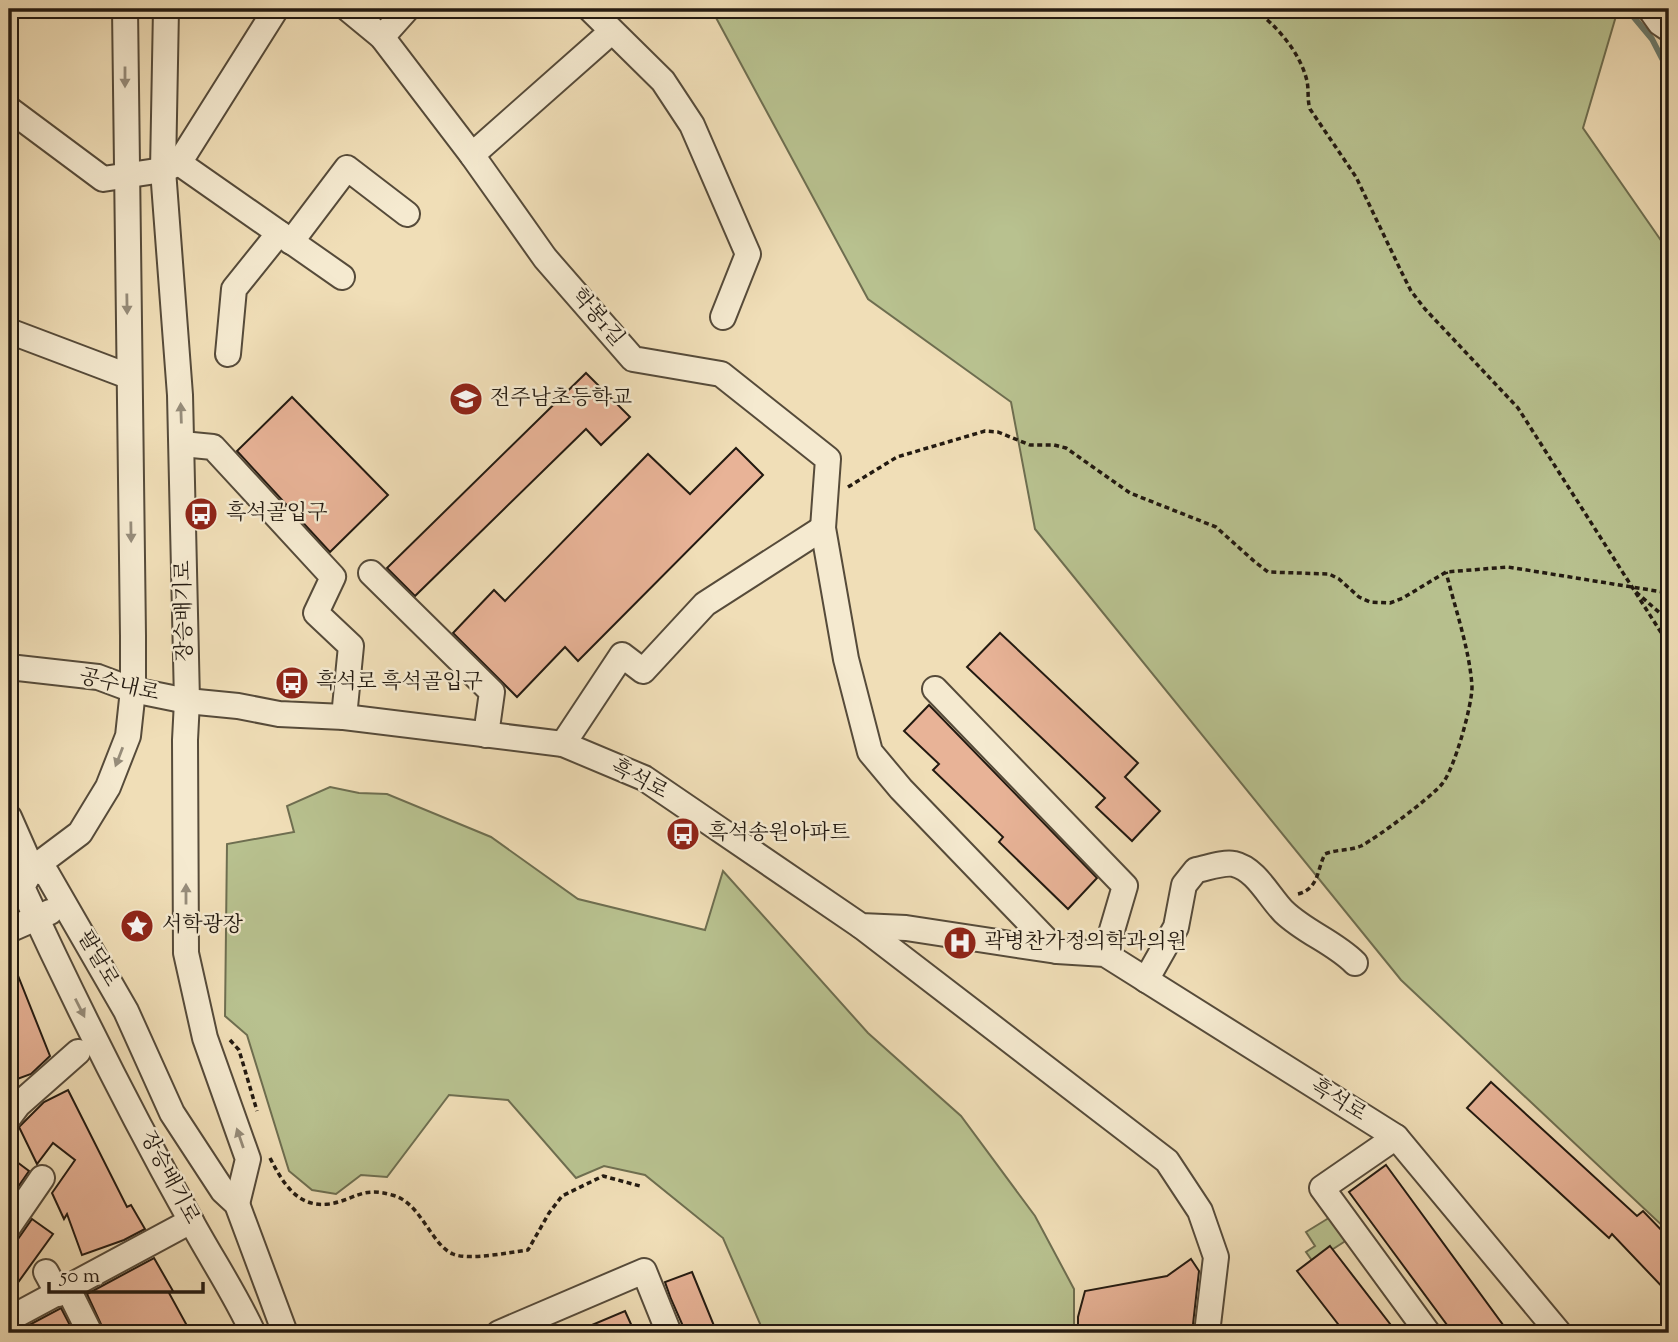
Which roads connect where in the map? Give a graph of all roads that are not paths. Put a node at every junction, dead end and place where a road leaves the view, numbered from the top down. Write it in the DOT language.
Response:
graph roads {
  1 [pos="125,9"];
  2 [pos="166,9"];
  3 [pos="276,9"];
  4 [pos="348,9"];
  5 [pos="407,9"];
  6 [pos="590,9"];
  7 [pos="1650,9"];
  8 [pos="1669,29"];
  9 [pos="611,32"];
  10 [pos="382,37"];
  11 [pos="9,109"];
  12 [pos="472,155"];
  13 [pos="171,167"];
  14 [pos="126,176"];
  15 [pos="407,214"];
  16 [pos="285,237"];
  17 [pos="342,277"];
  18 [pos="723,317"];
  19 [pos="9,331"];
  20 [pos="228,354"];
  21 [pos="128,376"];
  22 [pos="182,444"];
  23 [pos="823,528"];
  24 [pos="371,573"];
  25 [pos="9,667"];
  26 [pos="935,689"];
  27 [pos="133,690"];
  28 [pos="187,701"];
  29 [pos="344,718"];
  30 [pos="486,735"];
  31 [pos="563,744"];
  32 [pos="9,817"];
  33 [pos="21,858"];
  34 [pos="65,903"];
  35 [pos="37,919"];
  36 [pos="861,926"];
  37 [pos="9,930"];
  38 [pos="1057,951"];
  39 [pos="1105,954"];
  40 [pos="1355,963"];
  41 [pos="1146,979"];
  42 [pos="78,1052"];
  43 [pos="172,1113"];
  44 [pos="9,1117"];
  45 [pos="1396,1137"];
  46 [pos="42,1178"];
  47 [pos="237,1204"];
  48 [pos="191,1222"];
  49 [pos="9,1226"];
  50 [pos="46,1272"];
  51 [pos="63,1292"];
  52 [pos="9,1320"];
  53 [pos="546,1324"];
  54 [pos="90,1333"];
  55 [pos="253,1333"];
  56 [pos="285,1333"];
  57 [pos="499,1333"];
  58 [pos="670,1333"];
  59 [pos="1207,1333"];
  60 [pos="1428,1333"];
  61 [pos="1559,1333"];
  1 -- 14 [label="street, one-way"];
  2 -- 13 [label="street, 장승배기로"];
  3 -- 13 [label="street"];
  4 -- 10 [label="street, 학봉1길"];
  5 -- 10 [label="street"];
  6 -- 9 [label="street"];
  7 -- 8 [label="street"];
  9 -- 12 [label="street"];
  9 -- 18 [label="street"];
  10 -- 12 [label="street, 학봉1길"];
  11 -- 14 [label="street"];
  12 -- 23 [label="street, 학봉1길"];
  13 -- 14 [label="street"];
  13 -- 16 [label="street"];
  22 -- 13 [label="street, 장승배기로, one-way"];
  14 -- 21 [label="street, one-way"];
  15 -- 16 [label="street"];
  16 -- 17 [label="street"];
  16 -- 20 [label="street"];
  19 -- 21 [label="street"];
  21 -- 27 [label="street, one-way"];
  22 -- 28 [label="street, 장승배기로"];
  22 -- 29 [label="street"];
  23 -- 31 [label="street"];
  23 -- 38 [label="street, 학봉1길"];
  24 -- 30 [label="street"];
  25 -- 27 [label="street, 공수내로"];
  26 -- 39 [label="street"];
  27 -- 28 [label="street, 공수내로"];
  27 -- 33 [label="street, one-way"];
  28 -- 29 [label="street, 흑석로"];
  47 -- 28 [label="street, 장승배기로, one-way"];
  29 -- 30 [label="street, 흑석로"];
  30 -- 31 [label="street, 흑석로"];
  31 -- 36 [label="street, 흑석로"];
  32 -- 33 [label="street, 팔달로"];
  33 -- 34 [label="street, 팔달로"];
  33 -- 35 [label="street, 장승배기로"];
  34 -- 35 [label="street"];
  34 -- 43 [label="street, 팔달로"];
  35 -- 37 [label="street"];
  35 -- 48 [label="street, 장승배기로, one-way"];
  36 -- 38 [label="street, 흑석로"];
  36 -- 59 [label="street"];
  38 -- 39 [label="street, 흑석로"];
  39 -- 41 [label="street, 흑석로"];
  40 -- 41 [label="street"];
  41 -- 45 [label="street, 흑석로"];
  42 -- 44 [label="street"];
  43 -- 47 [label="street, 장승배기로"];
  45 -- 60 [label="street"];
  45 -- 61 [label="street, 흑석로"];
  46 -- 49 [label="street"];
  47 -- 56 [label="street, 장승배기로"];
  48 -- 51 [label="street"];
  48 -- 55 [label="street, 장승배기로"];
  50 -- 51 [label="street"];
  51 -- 52 [label="street"];
  51 -- 54 [label="street"];
  53 -- 57 [label="street"];
  53 -- 58 [label="street"];
}
